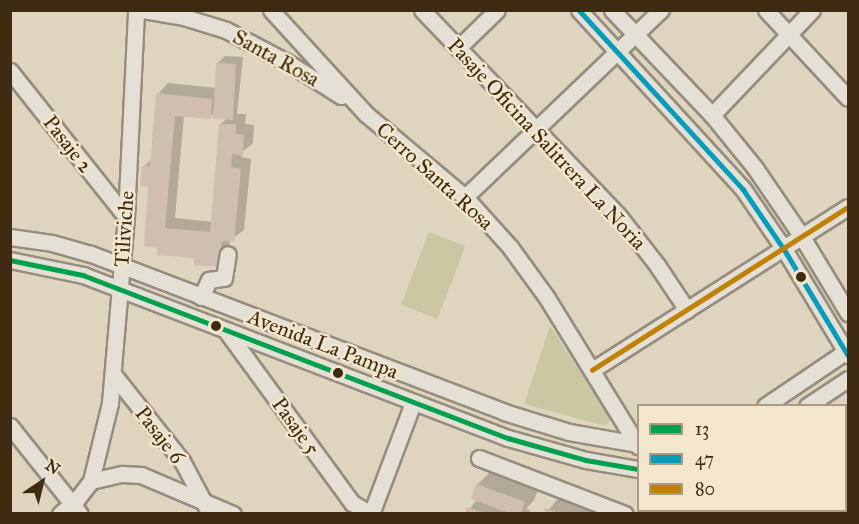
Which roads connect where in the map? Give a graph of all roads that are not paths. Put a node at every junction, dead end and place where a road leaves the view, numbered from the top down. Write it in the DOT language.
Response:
graph roads {
  1 [pos="136,10"];
  2 [pos="142,10"];
  3 [pos="271,10"];
  4 [pos="422,10"];
  5 [pos="497,10"];
  6 [pos="579,10"];
  7 [pos="612,10"];
  8 [pos="661,10"];
  9 [pos="766,10"];
  10 [pos="812,10"];
  11 [pos="635,35"];
  12 [pos="789,35"];
  13 [pos="458,48"];
  14 [pos="618,51"];
  15 [pos="10,71"];
  16 [pos="849,98"];
  17 [pos="366,114"];
  18 [pos="712,115"];
  19 [pos="536,129"];
  20 [pos="465,196"];
  21 [pos="849,207"];
  22 [pos="126,217"];
  23 [pos="10,237"];
  24 [pos="802,237"];
  25 [pos="784,249"];
  26 [pos="228,254"];
  27 [pos="10,260"];
  28 [pos="122,267"];
  29 [pos="120,289"];
  30 [pos="201,297"];
  31 [pos="687,310"];
  32 [pos="849,313"];
  33 [pos="226,331"];
  34 [pos="848,352"];
  35 [pos="592,370"];
  36 [pos="113,374"];
  37 [pos="849,379"];
  38 [pos="413,403"];
  39 [pos="767,404"];
  40 [pos="809,404"];
  41 [pos="10,426"];
  42 [pos="637,443"];
  43 [pos="637,445"];
  44 [pos="479,458"];
  45 [pos="637,469"];
  46 [pos="91,481"];
  47 [pos="201,499"];
  48 [pos="70,510"];
  49 [pos="210,513"];
  50 [pos="233,513"];
  51 [pos="371,513"];
  52 [pos="625,513"];
  1 -- 22 [label="street, Tiliviche"];
  2 -- 17 [label="street, Santa Rosa"];
  3 -- 17 [label="street, Cerro Santa Rosa"];
  4 -- 13 [label="street, Pasaje Oficina Salitrera La Noria"];
  5 -- 13 [label="street"];
  6 -- 14 [label="street"];
  7 -- 11 [label="street"];
  8 -- 11 [label="street"];
  9 -- 12 [label="street"];
  10 -- 12 [label="street"];
  11 -- 14 [label="street"];
  11 -- 18 [label="street"];
  12 -- 16 [label="street"];
  12 -- 18 [label="street"];
  13 -- 19 [label="street, Pasaje Oficina Salitrera La Noria"];
  14 -- 19 [label="street"];
  14 -- 25 [label="street"];
  15 -- 22 [label="street, Pasaje 2"];
  17 -- 20 [label="street, Cerro Santa Rosa"];
  18 -- 24 [label="street"];
  19 -- 20 [label="street"];
  19 -- 31 [label="street, Pasaje Oficina Salitrera La Noria"];
  20 -- 35 [label="street, Cerro Santa Rosa"];
  21 -- 24 [label="street"];
  22 -- 28 [label="street, Tiliviche"];
  23 -- 28 [label="street, Avenida La Pampa"];
  24 -- 25 [label="street"];
  24 -- 32 [label="street"];
  25 -- 31 [label="street"];
  25 -- 34 [label="street"];
  26 -- 30 [label="street"];
  27 -- 29 [label="street, Avenida La Pampa"];
  28 -- 29 [label="street, Tiliviche"];
  28 -- 30 [label="street, Avenida La Pampa"];
  29 -- 33 [label="street, Avenida La Pampa"];
  29 -- 36 [label="street, Tiliviche"];
  30 -- 43 [label="street, Avenida La Pampa"];
  31 -- 35 [label="street"];
  33 -- 38 [label="street, Avenida La Pampa"];
  33 -- 51 [label="street, Pasaje 5"];
  34 -- 39 [label="street"];
  35 -- 42 [label="street, Cerro Santa Rosa"];
  36 -- 46 [label="street, Tiliviche"];
  36 -- 47 [label="street, Pasaje 6"];
  37 -- 40 [label="street"];
  38 -- 45 [label="street, Avenida La Pampa"];
  38 -- 51 [label="street"];
  41 -- 48 [label="street"];
  44 -- 52 [label="street"];
  46 -- 47 [label="street"];
  46 -- 48 [label="street"];
  47 -- 49 [label="street, Pasaje 6"];
  47 -- 50 [label="street"];
}
